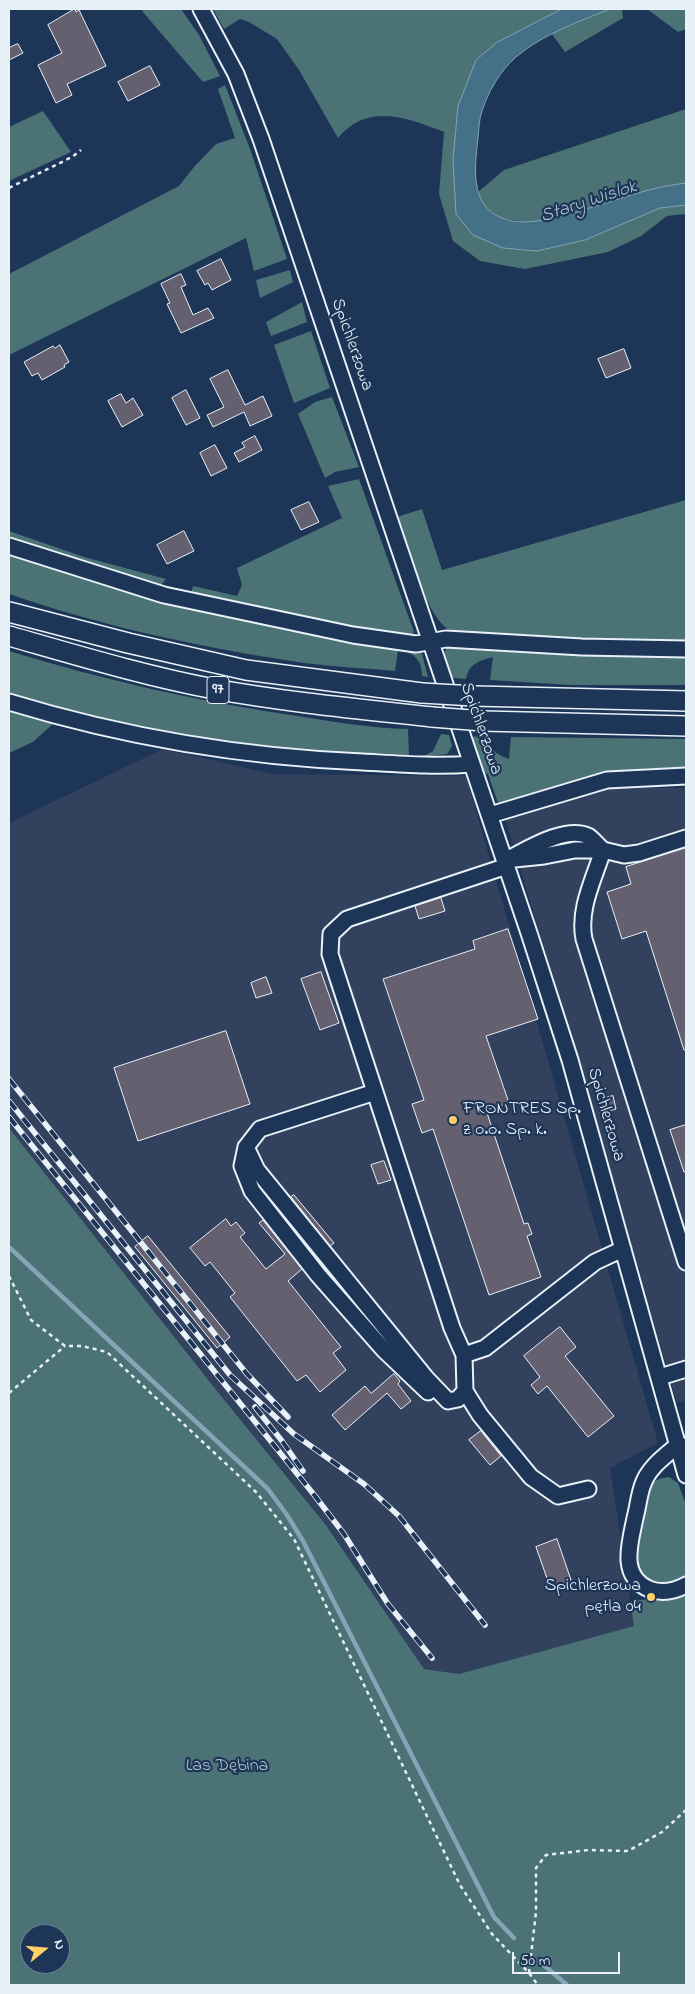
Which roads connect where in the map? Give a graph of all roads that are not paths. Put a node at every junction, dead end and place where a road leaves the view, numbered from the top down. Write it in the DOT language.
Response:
graph roads {
  1 [pos="200,9"];
  2 [pos="9,546"];
  3 [pos="9,612"];
  4 [pos="9,636"];
  5 [pos="431,642"];
  6 [pos="686,649"];
  7 [pos="686,701"];
  8 [pos="9,702"];
  9 [pos="686,726"];
  10 [pos="472,764"];
  11 [pos="686,776"];
  12 [pos="490,815"];
  13 [pos="686,838"];
  14 [pos="603,850"];
  15 [pos="506,863"];
  16 [pos="375,1092"];
  17 [pos="623,1249"];
  18 [pos="686,1262"];
  19 [pos="464,1355"];
  20 [pos="686,1369"];
  21 [pos="660,1377"];
  22 [pos="464,1391"];
  23 [pos="679,1444"];
  24 [pos="686,1475"];
  25 [pos="588,1489"];
  26 [pos="686,1585"];
  1 -- 5 [label="street, Spichlerzowa"];
  2 -- 5 [label="street"];
  3 -- 7 [label="main road, 97, bridge"];
  4 -- 9 [label="main road, 97, bridge"];
  5 -- 6 [label="street"];
  5 -- 10 [label="street, Spichlerzowa"];
  8 -- 10 [label="street"];
  10 -- 12 [label="street, Spichlerzowa"];
  11 -- 12 [label="street"];
  12 -- 15 [label="street, Spichlerzowa"];
  13 -- 14 [label="street"];
  14 -- 15 [label="street"];
  14 -- 18 [label="street"];
  15 -- 16 [label="street"];
  15 -- 17 [label="street, Spichlerzowa"];
  16 -- 19 [label="street"];
  16 -- 22 [label="street"];
  17 -- 19 [label="street"];
  17 -- 21 [label="street, Spichlerzowa"];
  19 -- 22 [label="street"];
  20 -- 21 [label="street"];
  21 -- 23 [label="street, Spichlerzowa"];
  22 -- 25 [label="street"];
  23 -- 24 [label="street, Spichlerzowa"];
  23 -- 26 [label="street"];
}
